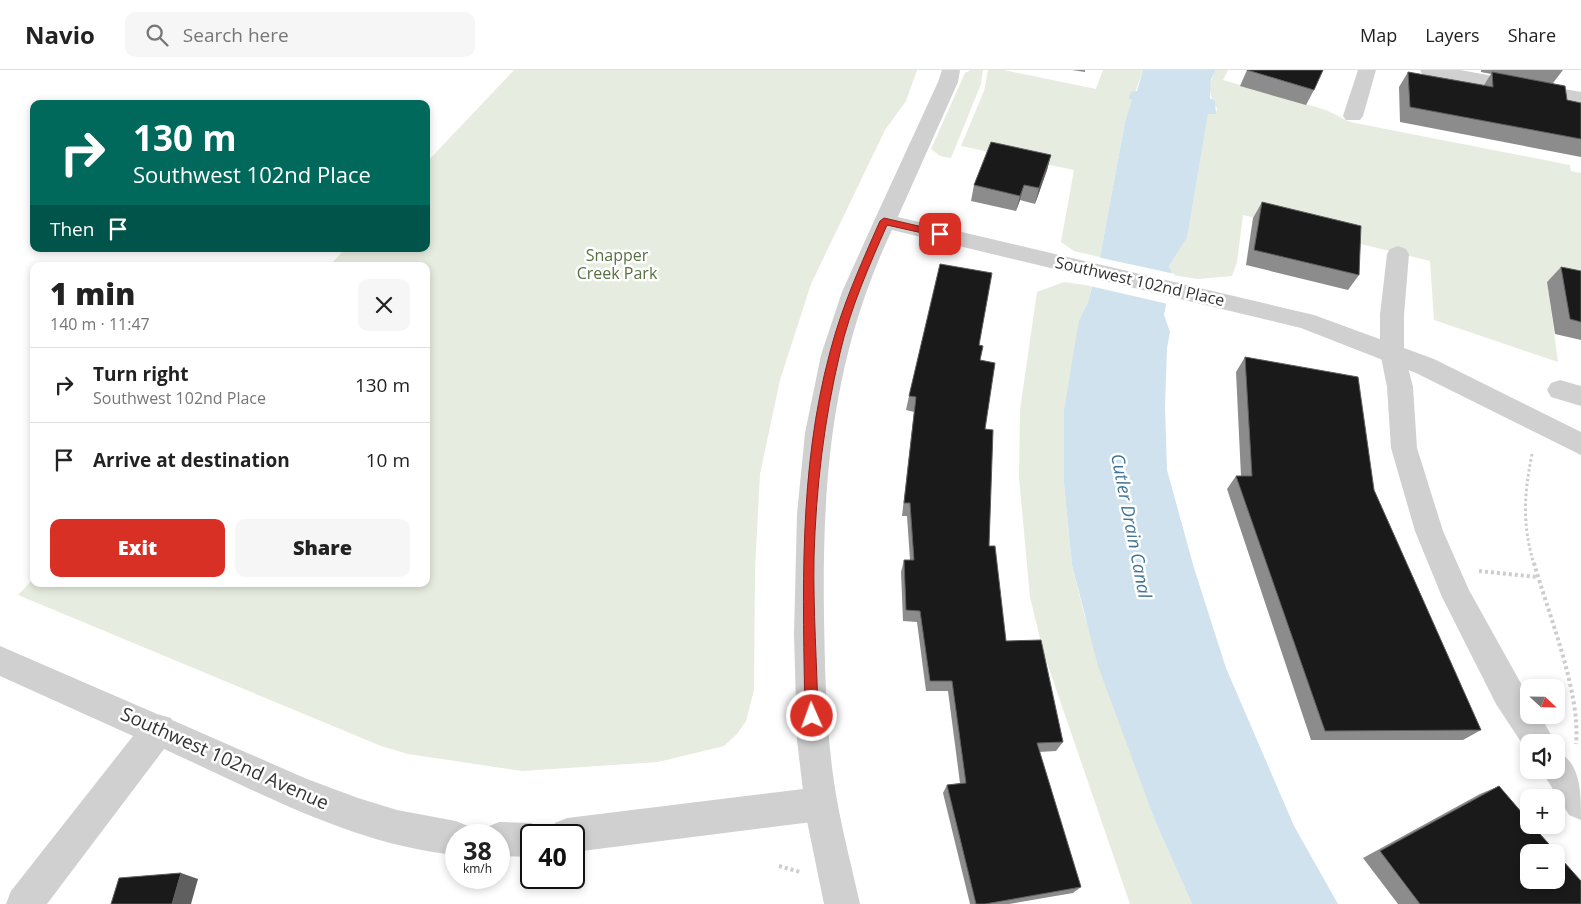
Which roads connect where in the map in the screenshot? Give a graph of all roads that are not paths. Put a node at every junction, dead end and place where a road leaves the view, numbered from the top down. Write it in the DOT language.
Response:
graph roads {
  1 [pos="951,70"];
  2 [pos="1367,70"];
  3 [pos="1429,70"];
  4 [pos="1461,73"];
  5 [pos="1581,98"];
  6 [pos="1353,116"];
  7 [pos="884,221"];
  8 [pos="1398,254"];
  9 [pos="1392,352"];
  10 [pos="1581,444"];
  11 [pos="0,660"];
  12 [pos="159,729"];
  13 [pos="1534,734"];
  14 [pos="1566,758"];
  15 [pos="1581,802"];
  16 [pos="820,804"];
  17 [pos="585,833"];
  18 [pos="445,836"];
  19 [pos="24,904"];
  20 [pos="842,904"];
  1 -- 7 [label="street"];
  2 -- 6 [label="street"];
  3 -- 4 [label="street"];
  4 -- 5 [label="street"];
  7 -- 9 [label="street, Southwest 102nd Place"];
  7 -- 16 [label="street"];
  8 -- 9 [label="street"];
  9 -- 10 [label="street, Southwest 102nd Place"];
  9 -- 13 [label="street"];
  11 -- 12 [label="street, Southwest 102nd Avenue"];
  12 -- 18 [label="street, Southwest 102nd Avenue"];
  12 -- 19 [label="street"];
  14 -- 15 [label="street"];
  16 -- 17 [label="street"];
  16 -- 20 [label="street"];
}
